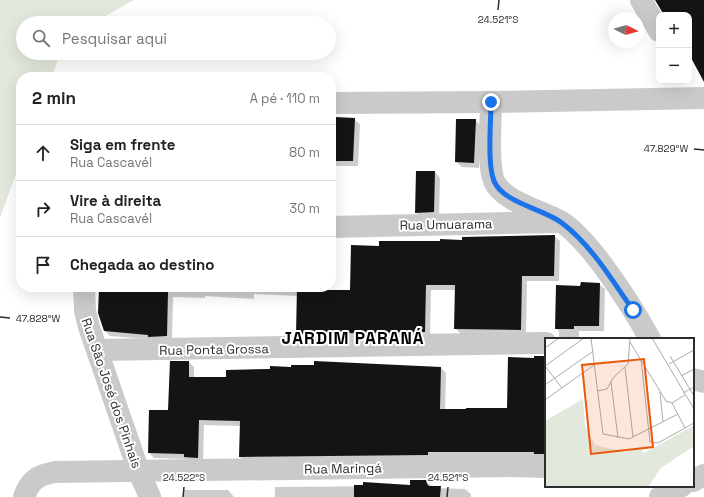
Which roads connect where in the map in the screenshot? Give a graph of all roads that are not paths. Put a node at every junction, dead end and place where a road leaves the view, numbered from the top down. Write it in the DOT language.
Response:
graph roads {
  1 [pos="641,0"];
  2 [pos="656,27"];
  3 [pos="696,92"];
  4 [pos="491,102"];
  5 [pos="336,103"];
  6 [pos="561,222"];
  7 [pos="336,227"];
  8 [pos="84,292"];
  9 [pos="649,338"];
  10 [pos="545,343"];
  11 [pos="98,350"];
  12 [pos="694,379"];
  13 [pos="704,382"];
  14 [pos="545,467"];
  15 [pos="139,472"];
  16 [pos="694,473"];
  17 [pos="704,474"];
  18 [pos="694,480"];
  19 [pos="680,487"];
  20 [pos="24,497"];
  21 [pos="150,497"];
  22 [pos="660,497"];
  1 -- 2 [label="street"];
  3 -- 4 [label="street"];
  4 -- 5 [label="street"];
  4 -- 6 [label="street"];
  6 -- 7 [label="street, Rua Umuarama"];
  6 -- 9 [label="street"];
  8 -- 11 [label="street, Rua São José dos Pinhais"];
  10 -- 11 [label="street, Rua Ponta Grossa"];
  11 -- 15 [label="street, Rua São José dos Pinhais"];
  12 -- 13 [label="street"];
  14 -- 15 [label="street, Rua Maringá"];
  15 -- 20 [label="street, Rua Maringá"];
  15 -- 21 [label="street, Rua São José dos Pinhais"];
  16 -- 17 [label="street"];
  17 -- 18 [label="street"];
  19 -- 22 [label="street"];
}
